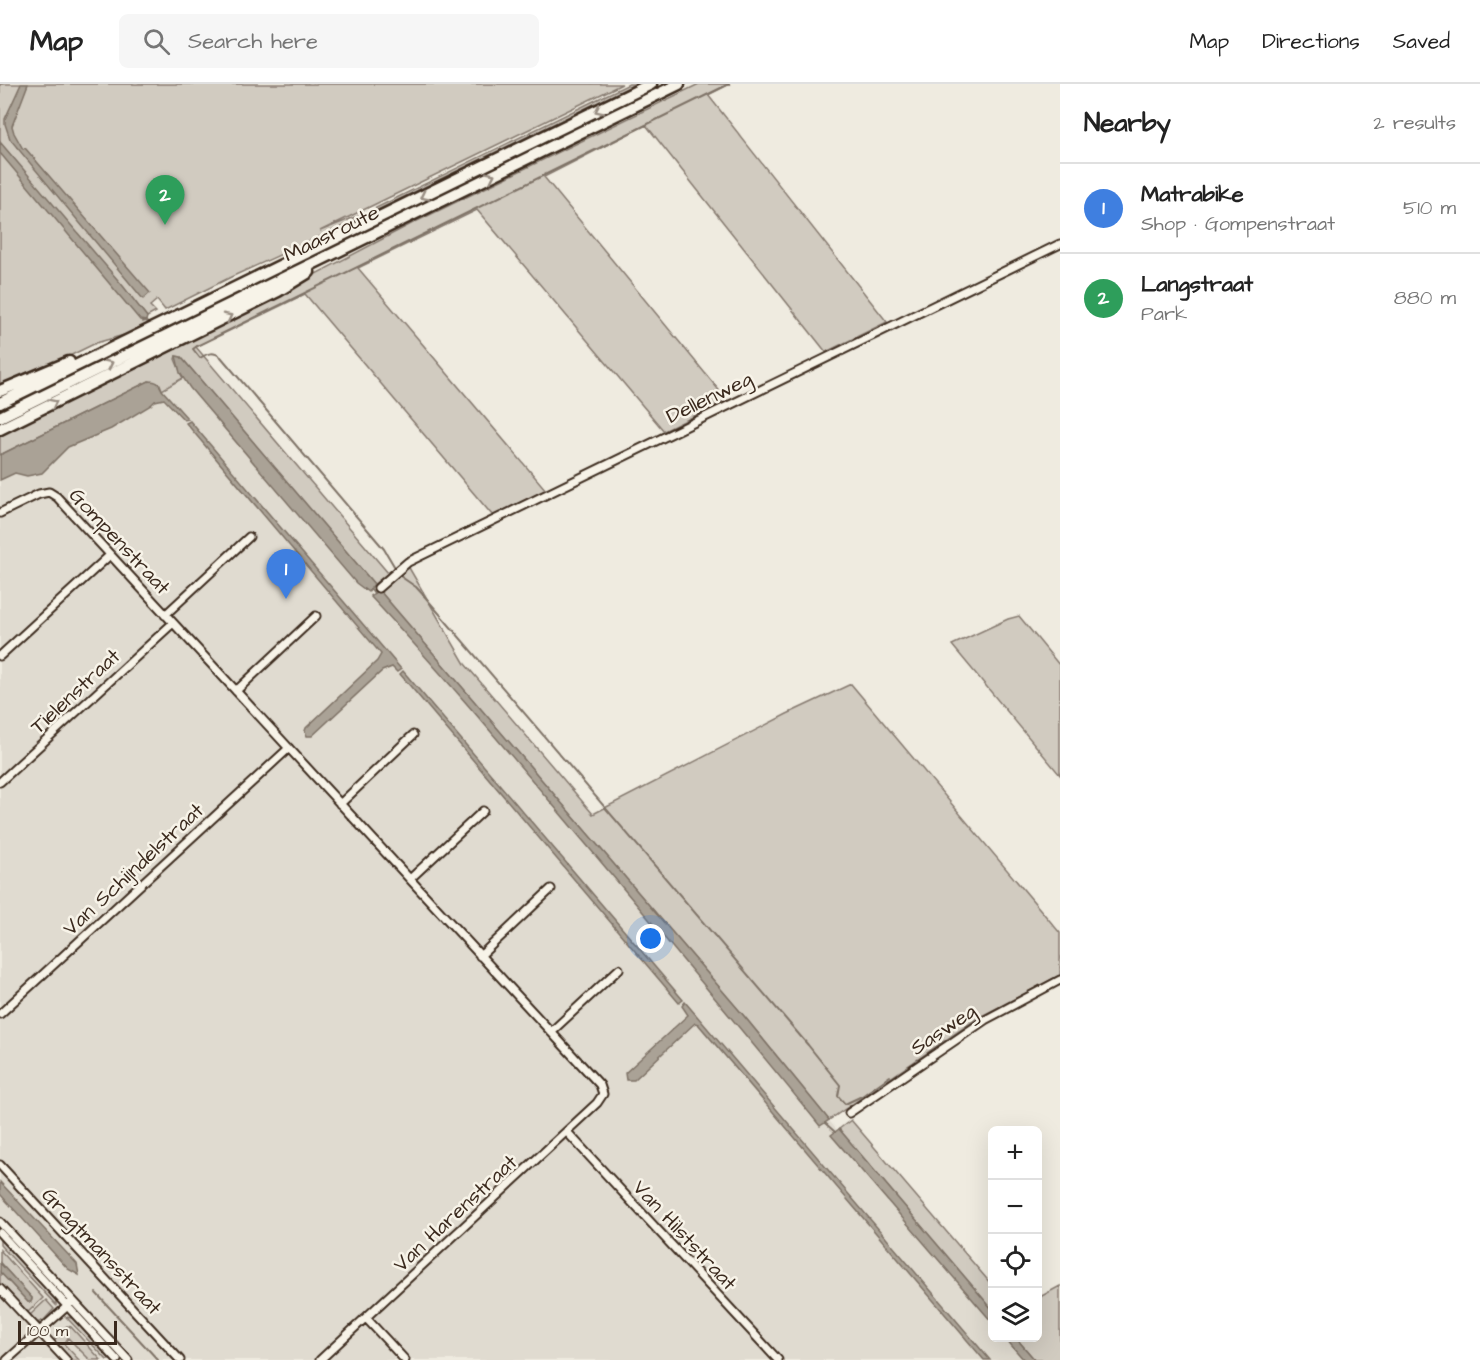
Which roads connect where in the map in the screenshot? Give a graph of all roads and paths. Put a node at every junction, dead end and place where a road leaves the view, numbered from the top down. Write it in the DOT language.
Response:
graph roads {
  1 [pos="651,84"];
  2 [pos="679,84"];
  3 [pos="363,239"];
  4 [pos="1060,244"];
  5 [pos="109,349"];
  6 [pos="0,392"];
  7 [pos="0,403"];
  8 [pos="0,417"];
  9 [pos="0,429"];
  10 [pos="0,513"];
  11 [pos="249,537"];
  12 [pos="110,555"];
  13 [pos="378,588"];
  14 [pos="165,615"];
  15 [pos="316,616"];
  16 [pos="173,623"];
  17 [pos="0,656"];
  18 [pos="236,691"];
  19 [pos="413,735"];
  20 [pos="289,748"];
  21 [pos="0,783"];
  22 [pos="340,804"];
  23 [pos="483,811"];
  24 [pos="410,879"];
  25 [pos="551,889"];
  26 [pos="480,956"];
  27 [pos="619,969"];
  28 [pos="1060,980"];
  29 [pos="0,1014"];
  30 [pos="551,1032"];
  31 [pos="600,1085"];
  32 [pos="849,1113"];
  33 [pos="567,1132"];
  34 [pos="0,1165"];
  35 [pos="0,1222"];
  36 [pos="0,1233"];
  37 [pos="0,1288"];
  38 [pos="70,1304"];
  39 [pos="366,1318"];
  40 [pos="39,1331"];
  41 [pos="7,1360"];
  42 [pos="66,1360"];
  43 [pos="117,1360"];
  44 [pos="128,1360"];
  45 [pos="180,1360"];
  46 [pos="320,1360"];
  47 [pos="405,1360"];
  48 [pos="778,1360"];
  1 -- 5 [label="highway, Maasroute, one-way"];
  3 -- 2 [label="highway, Maasroute, one-way"];
  8 -- 3 [label="highway, Maasroute, one-way"];
  9 -- 3 [label="highway, one-way"];
  4 -- 13 [label="street, Dellenweg"];
  5 -- 6 [label="highway"];
  5 -- 7 [label="highway, Maasroute"];
  10 -- 12 [label="street, Gompenstraat"];
  11 -- 14 [label="street, Gompenstraat"];
  12 -- 14 [label="street, Gompenstraat"];
  12 -- 17 [label="street"];
  14 -- 16 [label="street, Gompenstraat"];
  15 -- 18 [label="street"];
  16 -- 18 [label="street, Gompenstraat"];
  16 -- 21 [label="street, Tielenstraat"];
  18 -- 20 [label="street, Gompenstraat"];
  19 -- 22 [label="street"];
  20 -- 22 [label="street, Gompenstraat"];
  20 -- 29 [label="street, Van Schijndelstraat"];
  22 -- 24 [label="street, Gompenstraat"];
  23 -- 24 [label="street"];
  24 -- 26 [label="street, Gompenstraat"];
  25 -- 26 [label="street"];
  26 -- 30 [label="street, Gompenstraat"];
  27 -- 30 [label="street"];
  28 -- 32 [label="street, Sasweg"];
  30 -- 31 [label="street, Gompenstraat"];
  31 -- 33 [label="street, Van Harenstraat"];
  33 -- 39 [label="street, Van Harenstraat"];
  33 -- 48 [label="street, Van Hilststraat"];
  34 -- 45 [label="street, Gragtmansstraat"];
  35 -- 38 [label="street"];
  36 -- 38 [label="street"];
  37 -- 40 [label="street"];
  38 -- 40 [label="street"];
  38 -- 43 [label="street"];
  38 -- 44 [label="street"];
  39 -- 46 [label="street, Van Harenstraat"];
  39 -- 47 [label="street"];
  40 -- 41 [label="street"];
  40 -- 42 [label="street"];
}
